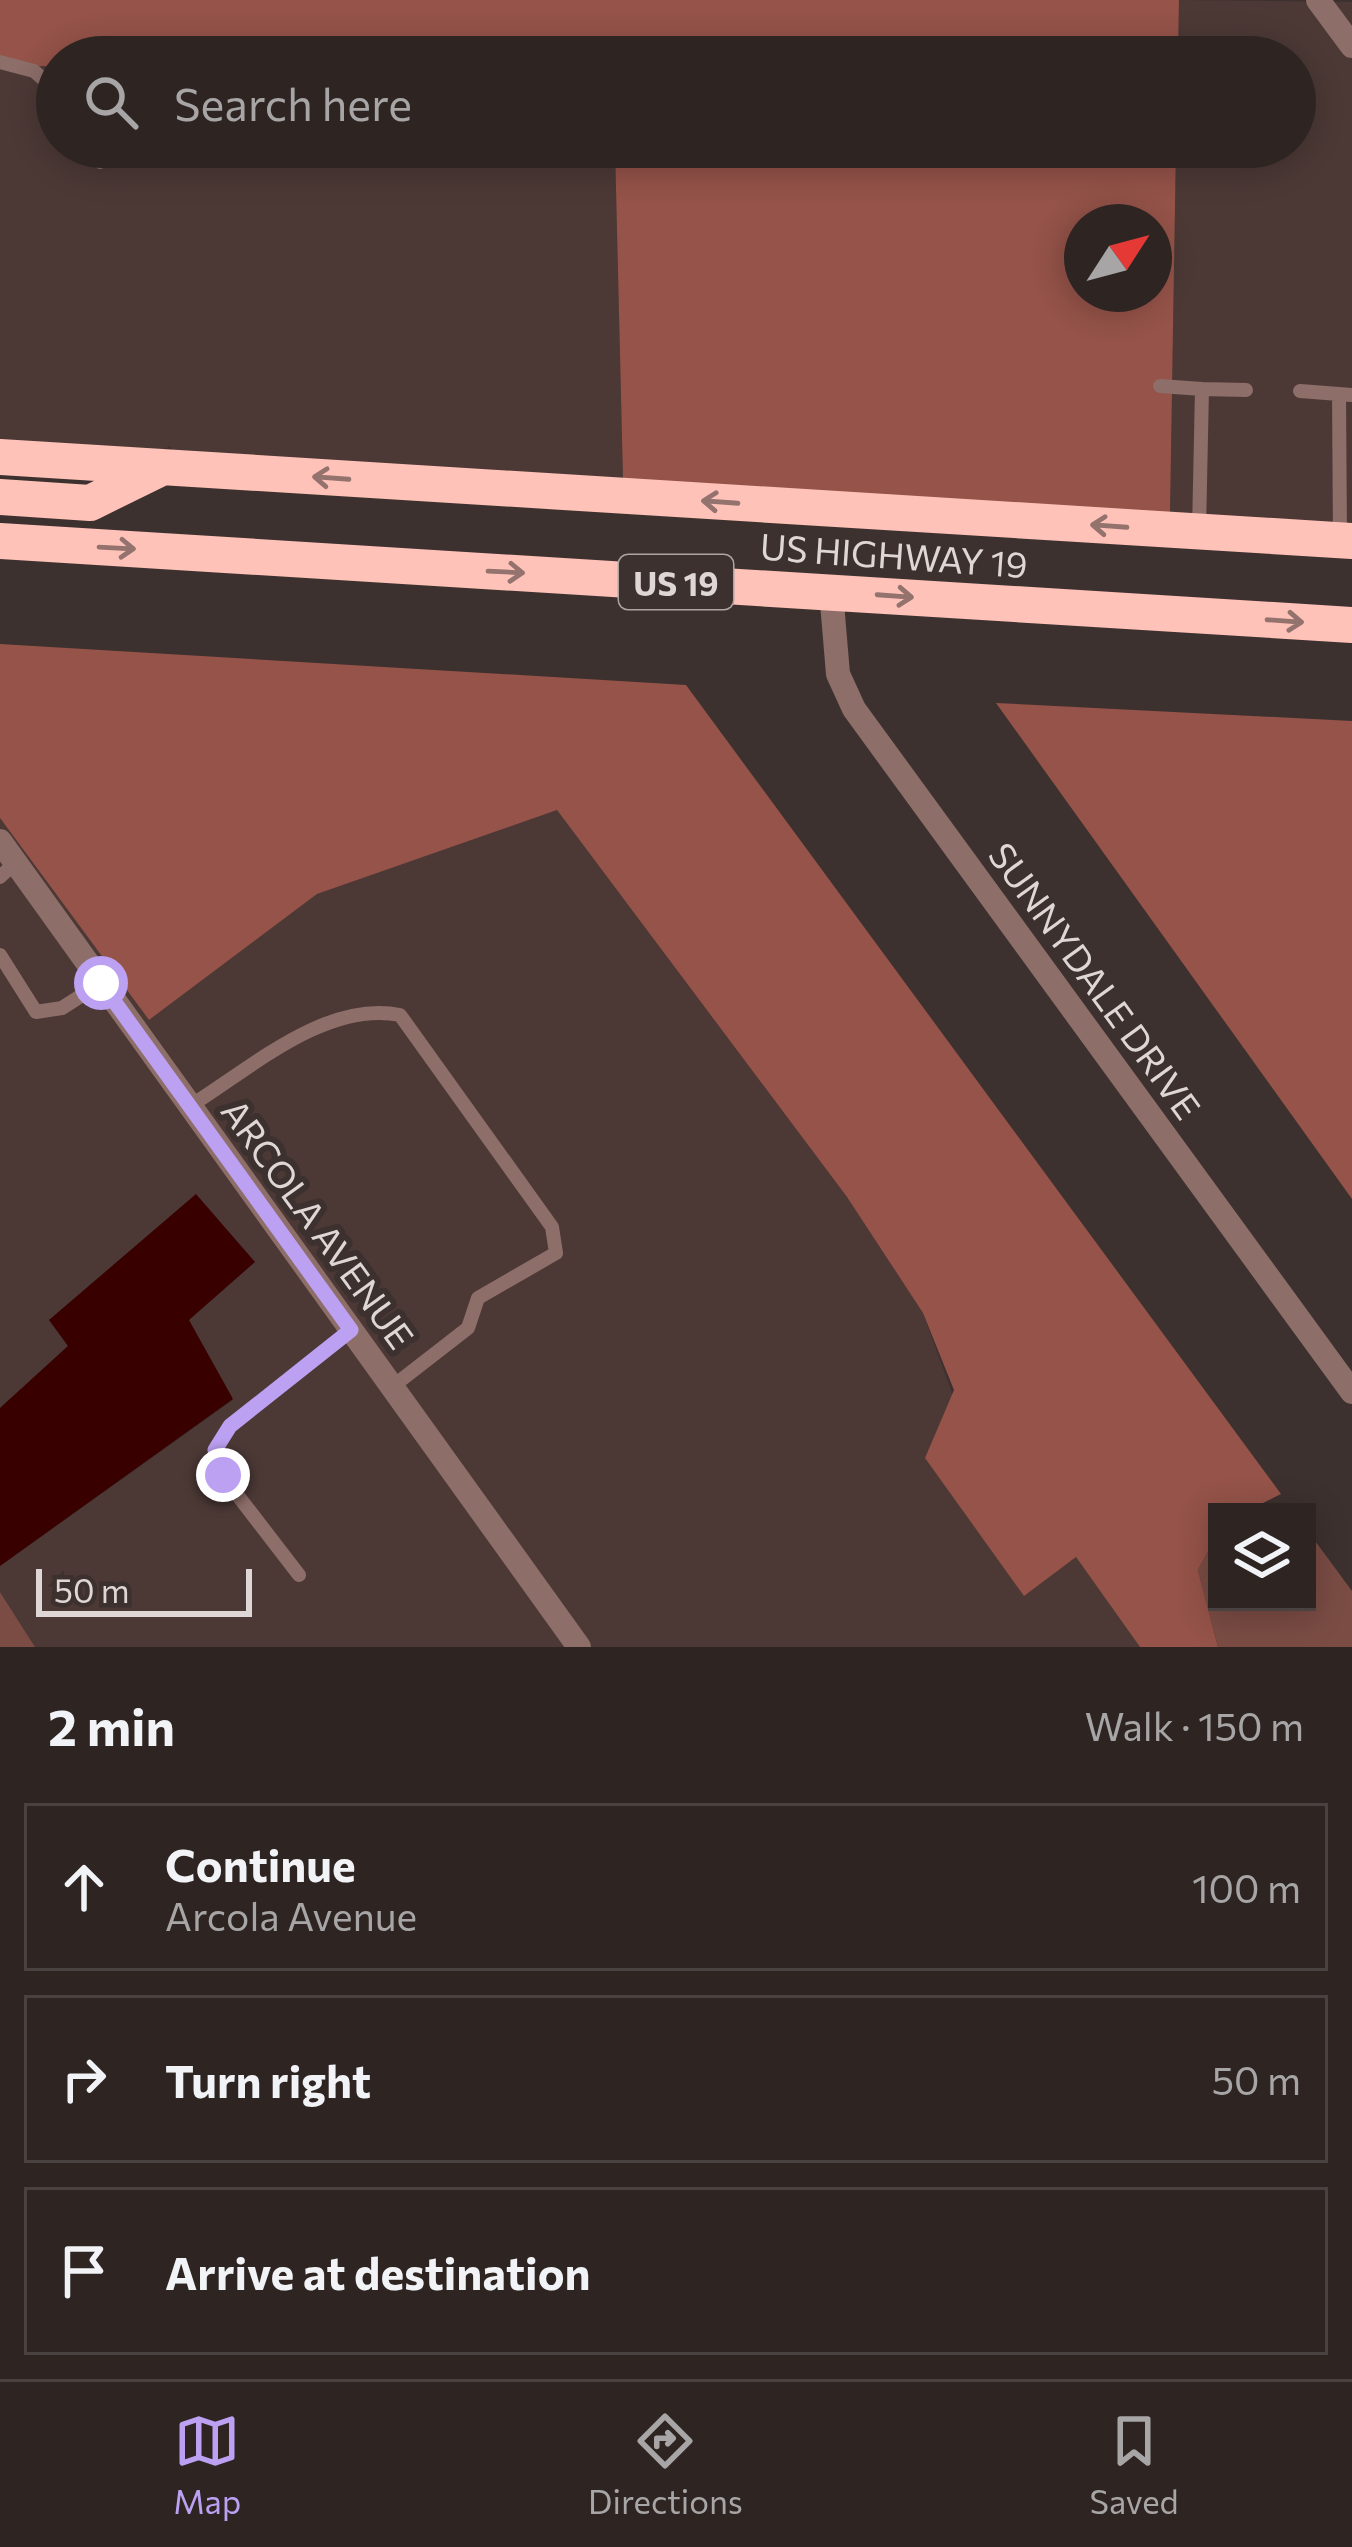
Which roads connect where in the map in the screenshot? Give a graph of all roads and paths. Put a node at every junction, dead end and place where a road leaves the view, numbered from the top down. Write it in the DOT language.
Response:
graph roads {
  1 [pos="1318,0"];
  2 [pos="1352,46"];
  3 [pos="0,62"];
  4 [pos="36,73"];
  5 [pos="1160,386"];
  6 [pos="1202,389"];
  7 [pos="1246,390"];
  8 [pos="1300,391"];
  9 [pos="1346,394"];
  10 [pos="0,457"];
  11 [pos="162,467"];
  12 [pos="0,496"];
  13 [pos="1199,531"];
  14 [pos="1346,540"];
  15 [pos="0,541"];
  16 [pos="831,591"];
  17 [pos="1352,626"];
  18 [pos="5,860"];
  19 [pos="0,955"];
  20 [pos="101,983"];
  21 [pos="190,1106"];
  22 [pos="351,1330"];
  23 [pos="392,1387"];
  24 [pos="1352,1392"];
  25 [pos="299,1575"];
  26 [pos="579,1647"];
  1 -- 2 [label="street"];
  3 -- 4 [label="lane"];
  5 -- 6 [label="lane"];
  6 -- 7 [label="lane"];
  6 -- 13 [label="lane"];
  8 -- 9 [label="lane"];
  9 -- 14 [label="lane"];
  10 -- 11 [label="highway, US HIGHWAY 19 / US 19"];
  11 -- 12 [label="highway"];
  13 -- 11 [label="highway, US HIGHWAY 19 / US 19, one-way"];
  13 -- 14 [label="highway, US HIGHWAY 19 / US 19"];
  15 -- 16 [label="highway, US HIGHWAY 19 / US 19, one-way"];
  16 -- 17 [label="highway, US HIGHWAY 19 / US 19, one-way"];
  16 -- 24 [label="street, SUNNYDALE DRIVE"];
  18 -- 20 [label="street, ARCOLA AVENUE"];
  19 -- 20 [label="lane"];
  20 -- 21 [label="street, ARCOLA AVENUE"];
  21 -- 22 [label="street, ARCOLA AVENUE"];
  21 -- 23 [label="lane"];
  22 -- 23 [label="street, ARCOLA AVENUE"];
  22 -- 25 [label="lane"];
  23 -- 26 [label="street, ARCOLA AVENUE"];
}
